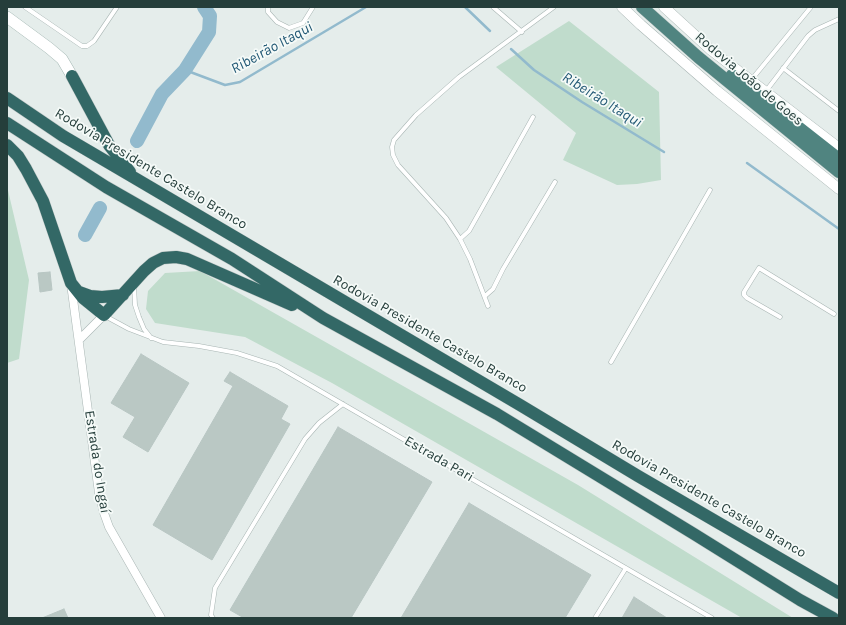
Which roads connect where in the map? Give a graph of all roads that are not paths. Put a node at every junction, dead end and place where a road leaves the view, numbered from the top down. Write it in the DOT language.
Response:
graph roads {
  1 [pos="25,7"];
  2 [pos="117,7"];
  3 [pos="268,7"];
  4 [pos="313,7"];
  5 [pos="493,7"];
  6 [pos="554,7"];
  7 [pos="622,7"];
  8 [pos="642,7"];
  9 [pos="654,7"];
  10 [pos="664,7"];
  11 [pos="811,7"];
  12 [pos="7,17"];
  13 [pos="839,19"];
  14 [pos="522,32"];
  15 [pos="783,68"];
  16 [pos="72,76"];
  17 [pos="751,80"];
  18 [pos="766,91"];
  19 [pos="7,98"];
  20 [pos="839,111"];
  21 [pos="533,117"];
  22 [pos="7,123"];
  23 [pos="7,145"];
  24 [pos="839,148"];
  25 [pos="839,159"];
  26 [pos="839,172"];
  27 [pos="138,180"];
  28 [pos="555,182"];
  29 [pos="839,189"];
  30 [pos="710,190"];
  31 [pos="460,240"];
  32 [pos="135,280"];
  33 [pos="74,287"];
  34 [pos="123,295"];
  35 [pos="485,296"];
  36 [pos="488,306"];
  37 [pos="834,314"];
  38 [pos="104,315"];
  39 [pos="780,317"];
  40 [pos="323,318"];
  41 [pos="152,339"];
  42 [pos="79,340"];
  43 [pos="611,362"];
  44 [pos="343,404"];
  45 [pos="626,568"];
  46 [pos="839,593"];
  47 [pos="800,600"];
  48 [pos="161,618"];
  49 [pos="213,618"];
  50 [pos="595,618"];
  51 [pos="712,618"];
  52 [pos="823,618"];
  53 [pos="833,618"];
  1 -- 2 [label="lane"];
  3 -- 4 [label="lane"];
  5 -- 14 [label="lane"];
  6 -- 14 [label="lane"];
  7 -- 29 [label="street"];
  8 -- 26 [label="highway, Rodovia João de Goes"];
  9 -- 25 [label="highway, Rodovia João de Goes"];
  10 -- 17 [label="street"];
  11 -- 17 [label="lane"];
  12 -- 16 [label="main road"];
  13 -- 15 [label="lane"];
  14 -- 31 [label="lane"];
  15 -- 18 [label="lane"];
  15 -- 20 [label="lane"];
  16 -- 27 [label="highway"];
  17 -- 18 [label="street"];
  18 -- 24 [label="street"];
  19 -- 27 [label="highway, Rodovia Presidente Castelo Branco"];
  21 -- 31 [label="lane"];
  22 -- 40 [label="highway"];
  23 -- 33 [label="highway"];
  27 -- 46 [label="highway, Rodovia Presidente Castelo Branco"];
  28 -- 35 [label="lane"];
  30 -- 43 [label="lane"];
  31 -- 35 [label="lane"];
  32 -- 34 [label="highway"];
  32 -- 40 [label="highway"];
  32 -- 41 [label="lane"];
  33 -- 34 [label="highway"];
  33 -- 38 [label="highway"];
  33 -- 42 [label="street, Estrada do Ingaí"];
  34 -- 38 [label="highway"];
  35 -- 36 [label="lane"];
  37 -- 39 [label="lane"];
  38 -- 41 [label="lane, Estrada Pari"];
  38 -- 42 [label="street"];
  40 -- 47 [label="highway"];
  41 -- 44 [label="lane, Estrada Pari"];
  42 -- 48 [label="street, Estrada do Ingaí"];
  44 -- 45 [label="lane, Estrada Pari"];
  44 -- 49 [label="lane"];
  45 -- 50 [label="lane"];
  45 -- 51 [label="lane, Estrada Pari"];
  47 -- 52 [label="highway"];
  47 -- 53 [label="highway"];
}
